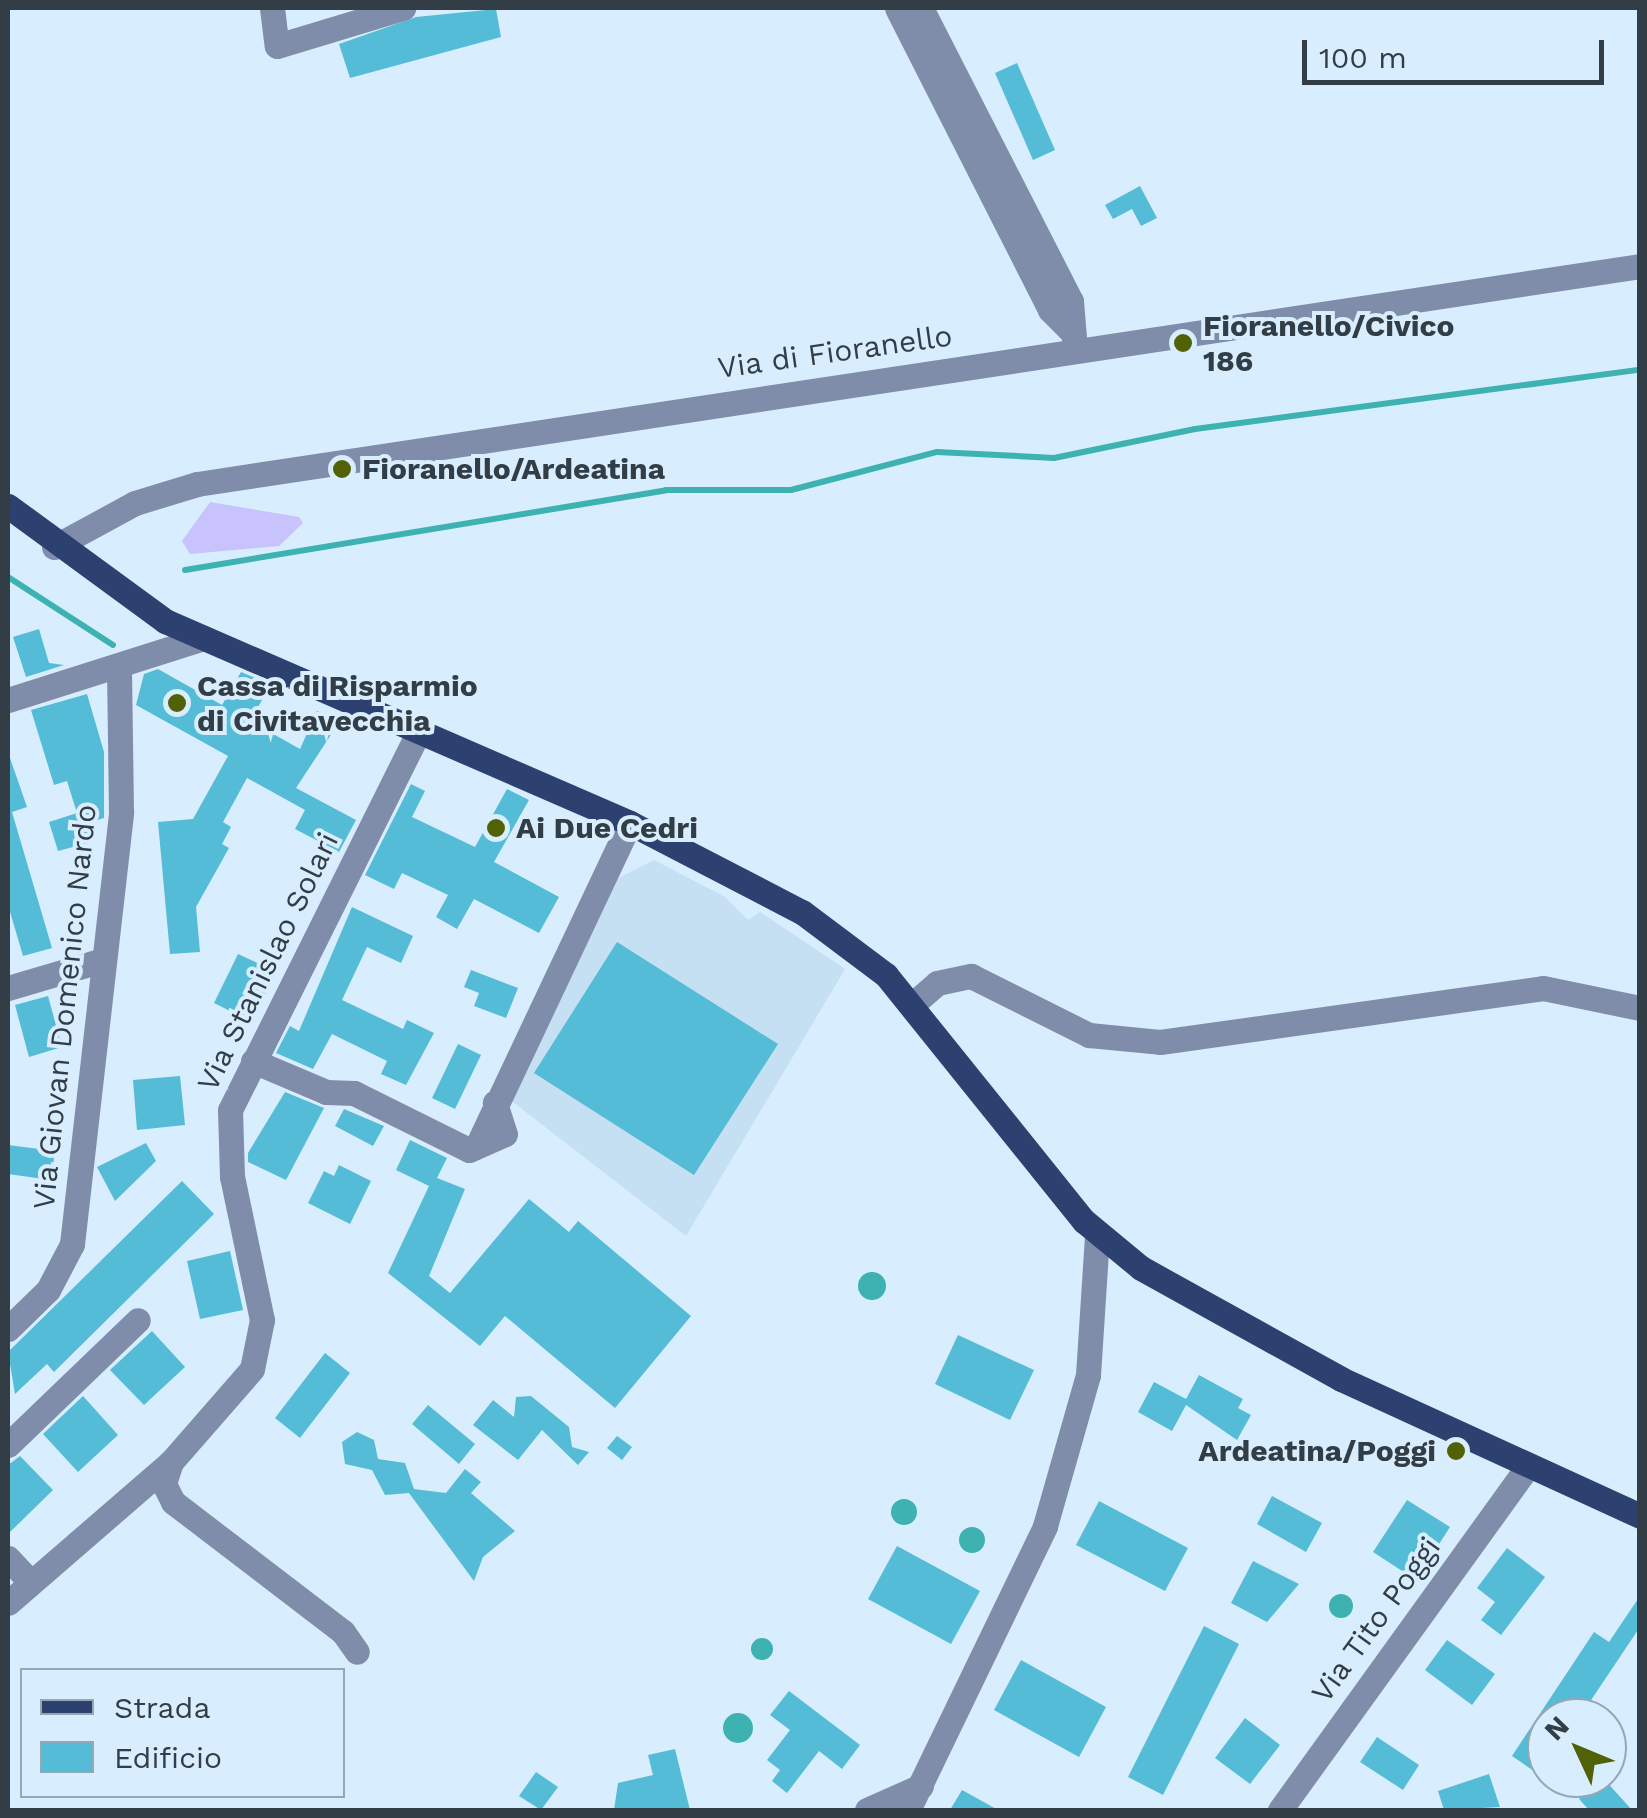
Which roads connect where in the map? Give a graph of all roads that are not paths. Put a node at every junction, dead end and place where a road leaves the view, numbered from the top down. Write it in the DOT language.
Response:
graph roads {
  1 [pos="272,8"];
  2 [pos="403,8"];
  3 [pos="897,8"];
  4 [pos="921,8"];
  5 [pos="1640,266"];
  6 [pos="1073,341"];
  7 [pos="8,506"];
  8 [pos="54,547"];
  9 [pos="203,638"];
  10 [pos="118,669"];
  11 [pos="8,700"];
  12 [pos="419,731"];
  13 [pos="630,823"];
  14 [pos="103,960"];
  15 [pos="8,988"];
  16 [pos="914,1004"];
  17 [pos="1640,1008"];
  18 [pos="254,1061"];
  19 [pos="1097,1234"];
  20 [pos="138,1320"];
  21 [pos="8,1329"];
  22 [pos="8,1445"];
  23 [pos="1526,1469"];
  24 [pos="153,1490"];
  25 [pos="1640,1516"];
  26 [pos="8,1558"];
  27 [pos="30,1582"];
  28 [pos="8,1603"];
  29 [pos="357,1652"];
  30 [pos="920,1786"];
  31 [pos="867,1810"];
  32 [pos="908,1810"];
  33 [pos="1280,1810"];
  1 -- 2 [label="street"];
  3 -- 6 [label="street"];
  4 -- 6 [label="street"];
  5 -- 6 [label="street, Via di Fioranello"];
  6 -- 8 [label="street, Via di Fioranello"];
  7 -- 8 [label="main road"];
  8 -- 9 [label="main road"];
  9 -- 10 [label="street"];
  9 -- 12 [label="main road"];
  10 -- 11 [label="street"];
  10 -- 14 [label="street, Via Giovan Domenico Nardo"];
  12 -- 13 [label="main road"];
  12 -- 18 [label="street, Via Stanislao Solari"];
  13 -- 16 [label="main road"];
  13 -- 18 [label="street"];
  14 -- 15 [label="street"];
  14 -- 21 [label="street, Via Giovan Domenico Nardo"];
  16 -- 17 [label="street"];
  16 -- 19 [label="main road"];
  18 -- 24 [label="street, Via Stanislao Solari"];
  19 -- 23 [label="main road"];
  19 -- 30 [label="street"];
  20 -- 22 [label="street"];
  23 -- 25 [label="main road"];
  23 -- 33 [label="street, Via Tito Poggi"];
  24 -- 27 [label="street, Via Stanislao Solari"];
  24 -- 29 [label="street"];
  26 -- 27 [label="street"];
  27 -- 28 [label="street, Via Stanislao Solari"];
  30 -- 31 [label="street"];
  30 -- 32 [label="street"];
}
